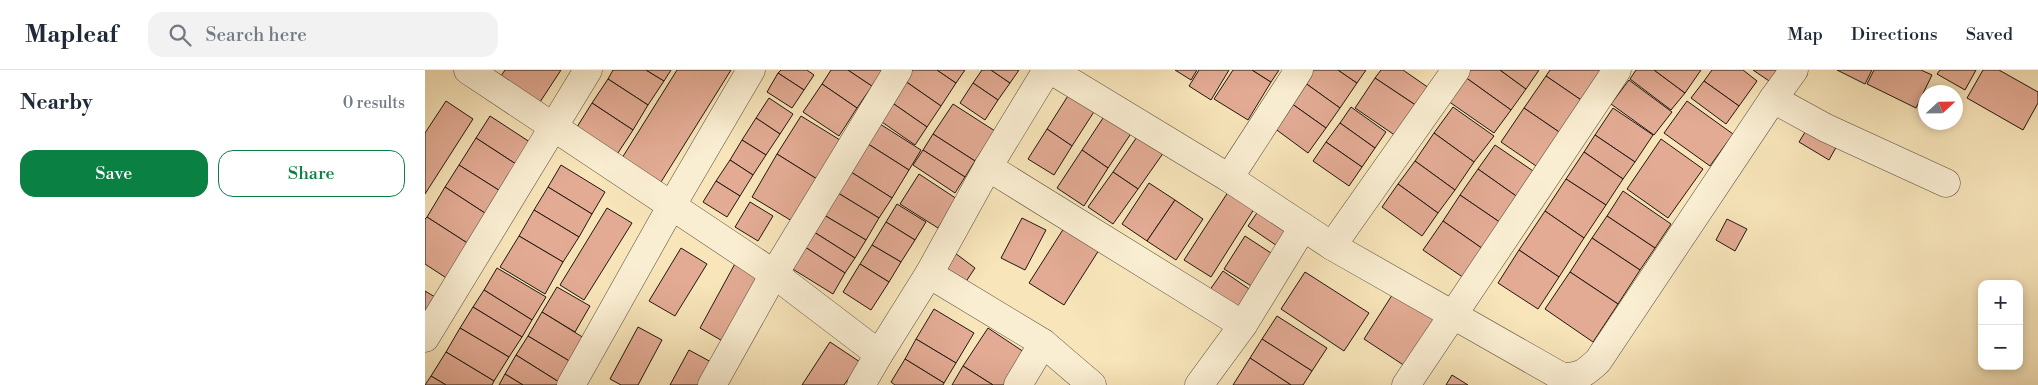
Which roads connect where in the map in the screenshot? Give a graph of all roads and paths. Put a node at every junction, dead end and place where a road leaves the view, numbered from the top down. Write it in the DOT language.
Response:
graph roads {
  1 [pos="469,70"];
  2 [pos="588,70"];
  3 [pos="751,70"];
  4 [pos="898,70"];
  5 [pos="1299,70"];
  6 [pos="1456,70"];
  7 [pos="1617,70"];
  8 [pos="1794,70"];
  9 [pos="1060,73"];
  10 [pos="1773,99"];
  11 [pos="553,127"];
  12 [pos="987,167"];
  13 [pos="1229,178"];
  14 [pos="1946,183"];
  15 [pos="671,205"];
  16 [pos="1303,227"];
  17 [pos="1332,246"];
  18 [pos="774,274"];
  19 [pos="929,274"];
  20 [pos="1455,315"];
  21 [pos="1243,325"];
  22 [pos="425,338"];
  23 [pos="1043,343"];
  24 [pos="879,354"];
  25 [pos="571,385"];
  26 [pos="711,385"];
  27 [pos="861,385"];
  28 [pos="1018,385"];
  29 [pos="1092,385"];
  30 [pos="1199,385"];
  31 [pos="1406,385"];
  1 -- 11 [label="street"];
  2 -- 11 [label="street"];
  3 -- 15 [label="street"];
  4 -- 18 [label="street"];
  5 -- 13 [label="street"];
  6 -- 17 [label="street"];
  7 -- 20 [label="street"];
  8 -- 10 [label="street"];
  9 -- 12 [label="street"];
  9 -- 13 [label="street"];
  10 -- 14 [label="street"];
  10 -- 20 [label="street"];
  11 -- 15 [label="street"];
  11 -- 22 [label="street"];
  12 -- 19 [label="street"];
  12 -- 21 [label="street"];
  13 -- 16 [label="street"];
  15 -- 18 [label="street"];
  15 -- 25 [label="street"];
  16 -- 17 [label="street"];
  16 -- 21 [label="street"];
  17 -- 20 [label="street"];
  18 -- 24 [label="street"];
  18 -- 26 [label="street"];
  19 -- 23 [label="street"];
  19 -- 24 [label="street"];
  20 -- 31 [label="street"];
  21 -- 30 [label="street"];
  23 -- 28 [label="street"];
  23 -- 29 [label="street"];
  24 -- 27 [label="street"];
}
